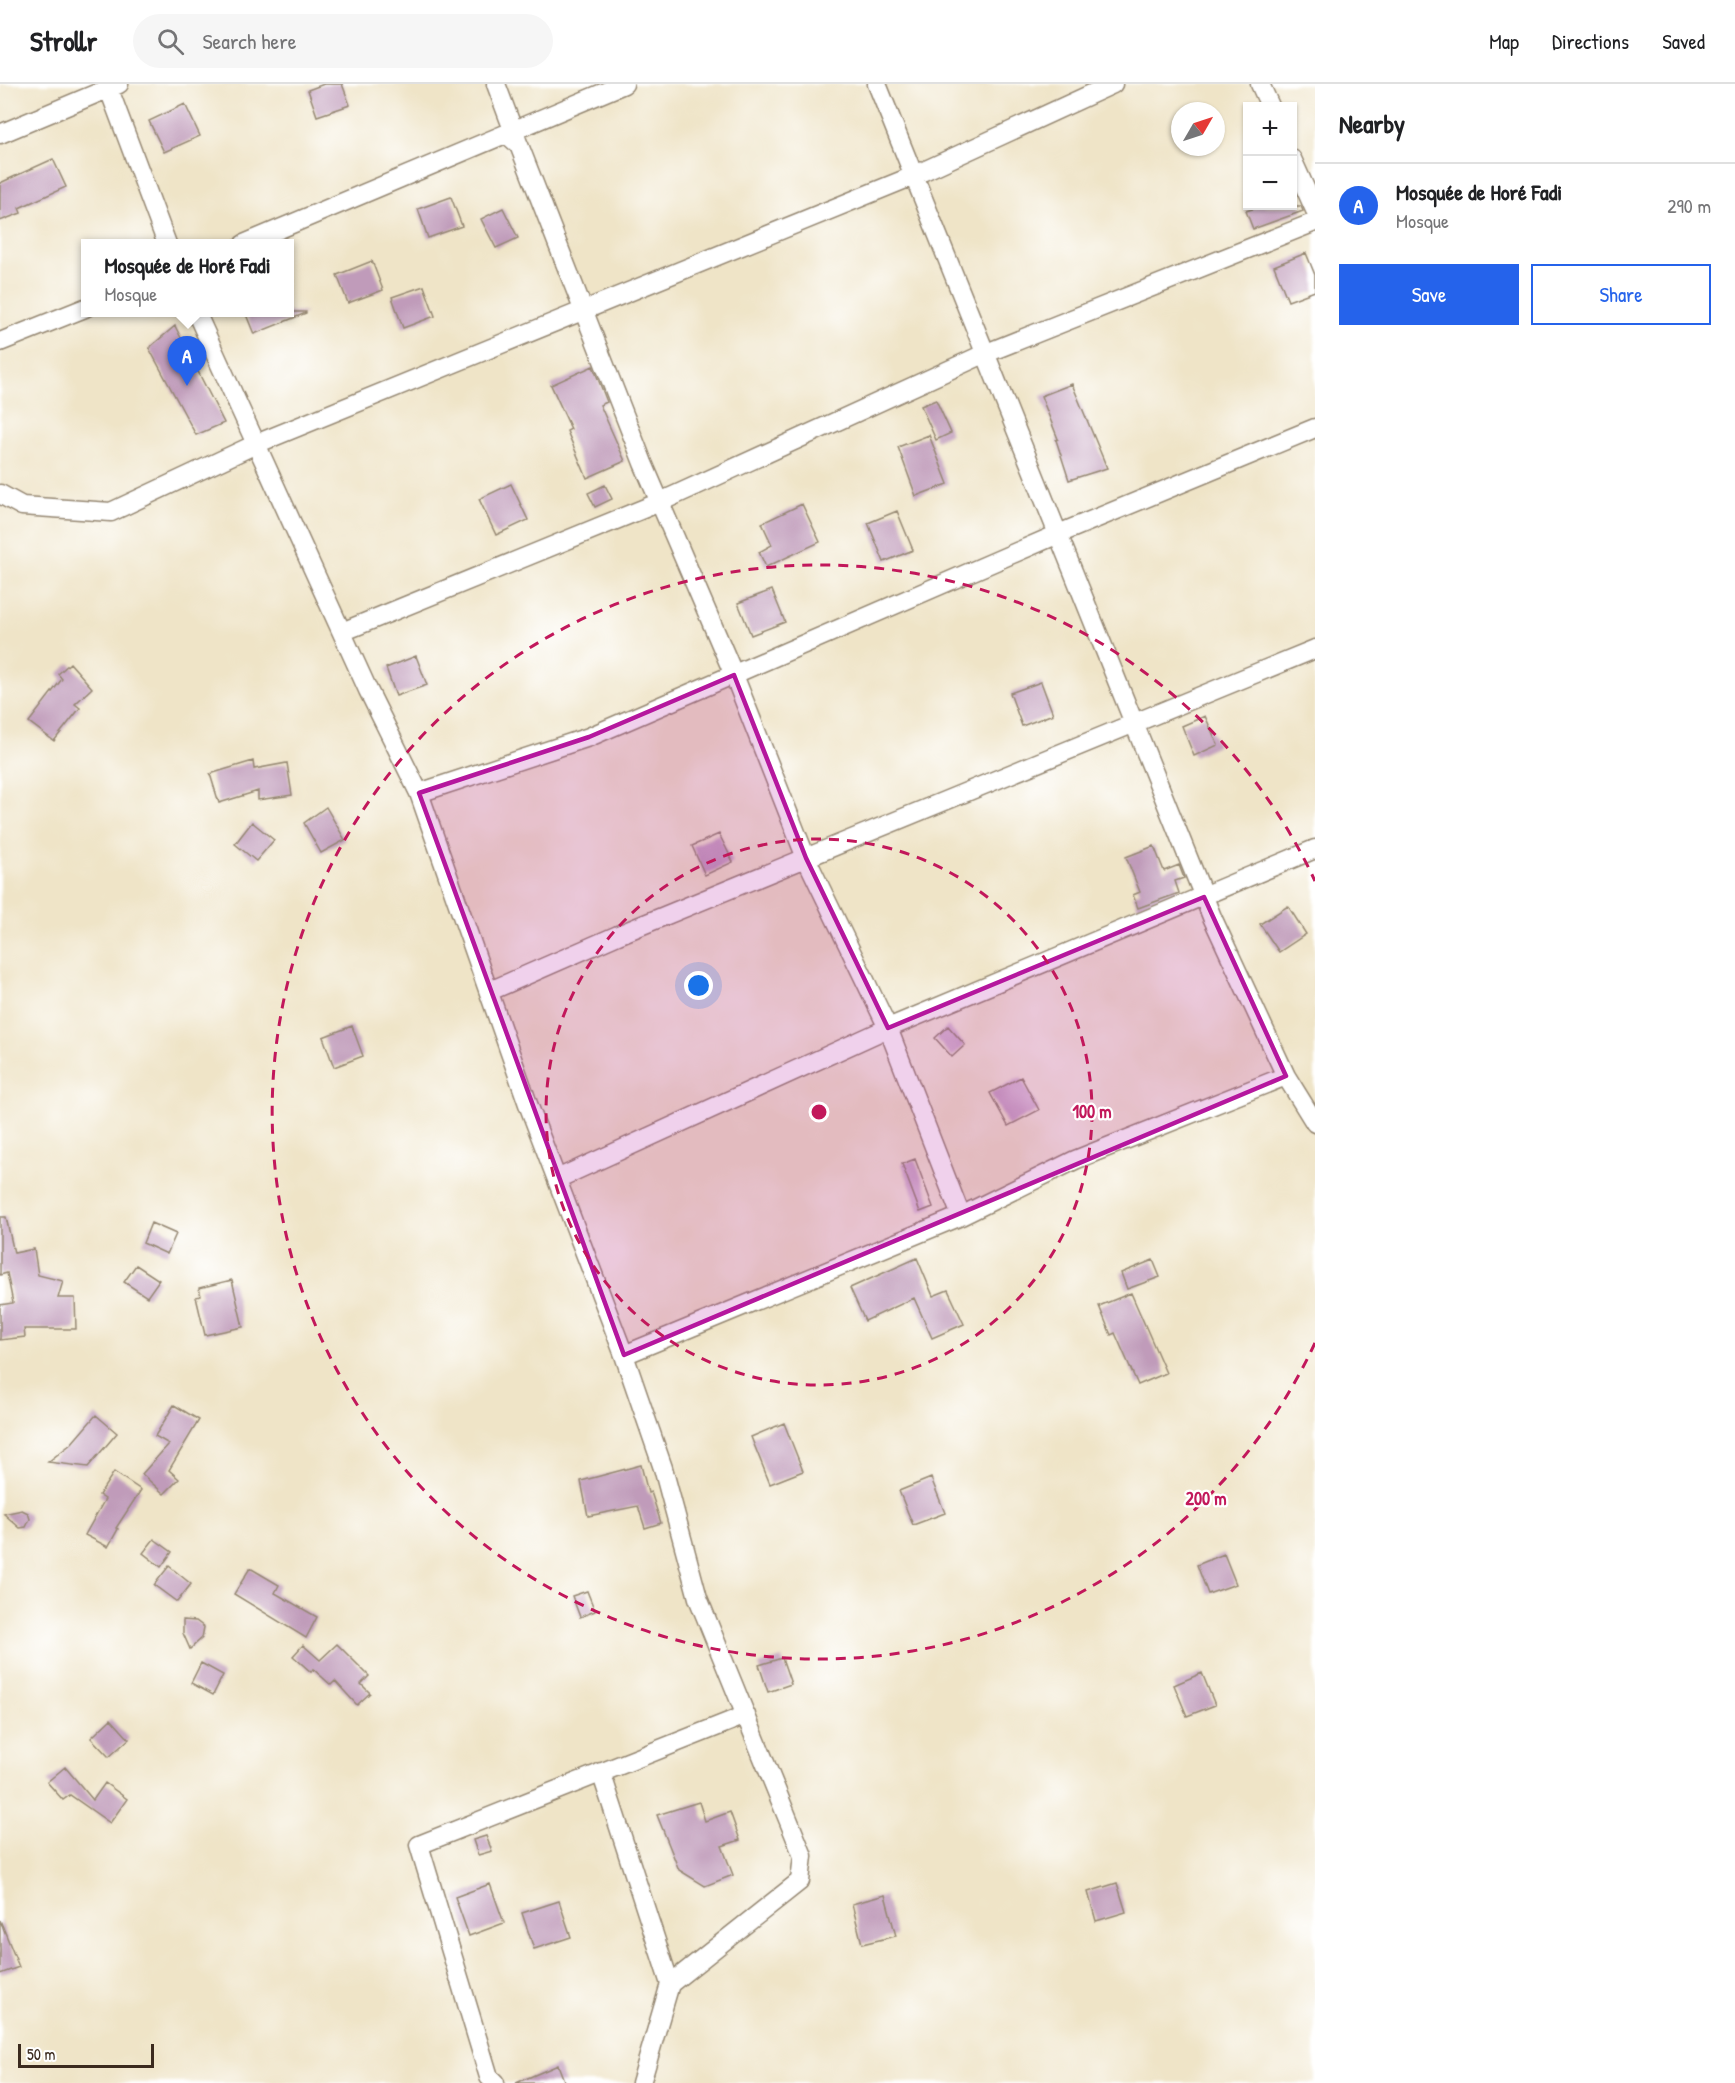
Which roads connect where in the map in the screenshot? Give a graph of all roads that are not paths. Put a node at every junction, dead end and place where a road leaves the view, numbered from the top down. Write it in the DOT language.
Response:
graph roads {
  1 [pos="496,84"];
  2 [pos="624,84"];
  3 [pos="877,84"];
  4 [pos="1113,84"];
  5 [pos="1260,84"];
  6 [pos="112,85"];
  7 [pos="1267,102"];
  8 [pos="0,134"];
  9 [pos="514,137"];
  10 [pos="1297,168"];
  11 [pos="913,176"];
  12 [pos="1315,210"];
  13 [pos="1315,222"];
  14 [pos="166,239"];
  15 [pos="254,239"];
  16 [pos="81,310"];
  17 [pos="584,311"];
  18 [pos="198,317"];
  19 [pos="0,342"];
  20 [pos="984,354"];
  21 [pos="1315,428"];
  22 [pos="256,444"];
  23 [pos="0,494"];
  24 [pos="660,502"];
  25 [pos="1056,536"];
  26 [pos="342,632"];
  27 [pos="1315,649"];
  28 [pos="734,675"];
  29 [pos="1134,722"];
  30 [pos="419,794"];
  31 [pos="1315,849"];
  32 [pos="806,858"];
  33 [pos="1204,897"];
  34 [pos="490,991"];
  35 [pos="888,1028"];
  36 [pos="1286,1076"];
  37 [pos="1315,1123"];
  38 [pos="557,1179"];
  39 [pos="960,1216"];
  40 [pos="624,1355"];
  41 [pos="746,1715"];
  42 [pos="601,1772"];
  43 [pos="670,1984"];
  44 [pos="495,2083"];
  45 [pos="641,2083"];
  1 -- 9 [label="street"];
  2 -- 9 [label="street"];
  3 -- 11 [label="street"];
  4 -- 11 [label="street"];
  5 -- 7 [label="street"];
  6 -- 8 [label="street"];
  6 -- 14 [label="street"];
  9 -- 15 [label="street"];
  9 -- 17 [label="street"];
  10 -- 12 [label="street"];
  11 -- 17 [label="street"];
  11 -- 20 [label="street"];
  13 -- 20 [label="street"];
  16 -- 19 [label="street"];
  17 -- 22 [label="street"];
  17 -- 24 [label="street"];
  18 -- 22 [label="street"];
  20 -- 24 [label="street"];
  20 -- 25 [label="street"];
  21 -- 25 [label="street"];
  22 -- 23 [label="street"];
  22 -- 26 [label="street"];
  24 -- 26 [label="street"];
  24 -- 28 [label="street"];
  25 -- 28 [label="street"];
  25 -- 29 [label="street"];
  26 -- 30 [label="street"];
  27 -- 29 [label="street"];
  28 -- 30 [label="street"];
  28 -- 32 [label="street"];
  29 -- 32 [label="street"];
  29 -- 33 [label="street"];
  30 -- 34 [label="street"];
  31 -- 33 [label="street"];
  32 -- 34 [label="street"];
  32 -- 35 [label="street"];
  33 -- 35 [label="street"];
  33 -- 36 [label="street"];
  34 -- 38 [label="street"];
  35 -- 38 [label="street"];
  35 -- 39 [label="street"];
  36 -- 37 [label="street"];
  36 -- 39 [label="street"];
  38 -- 40 [label="street"];
  39 -- 40 [label="street"];
  40 -- 41 [label="street"];
  41 -- 42 [label="street"];
  41 -- 43 [label="street"];
  42 -- 43 [label="street"];
  42 -- 44 [label="street"];
  43 -- 45 [label="street"];
}
